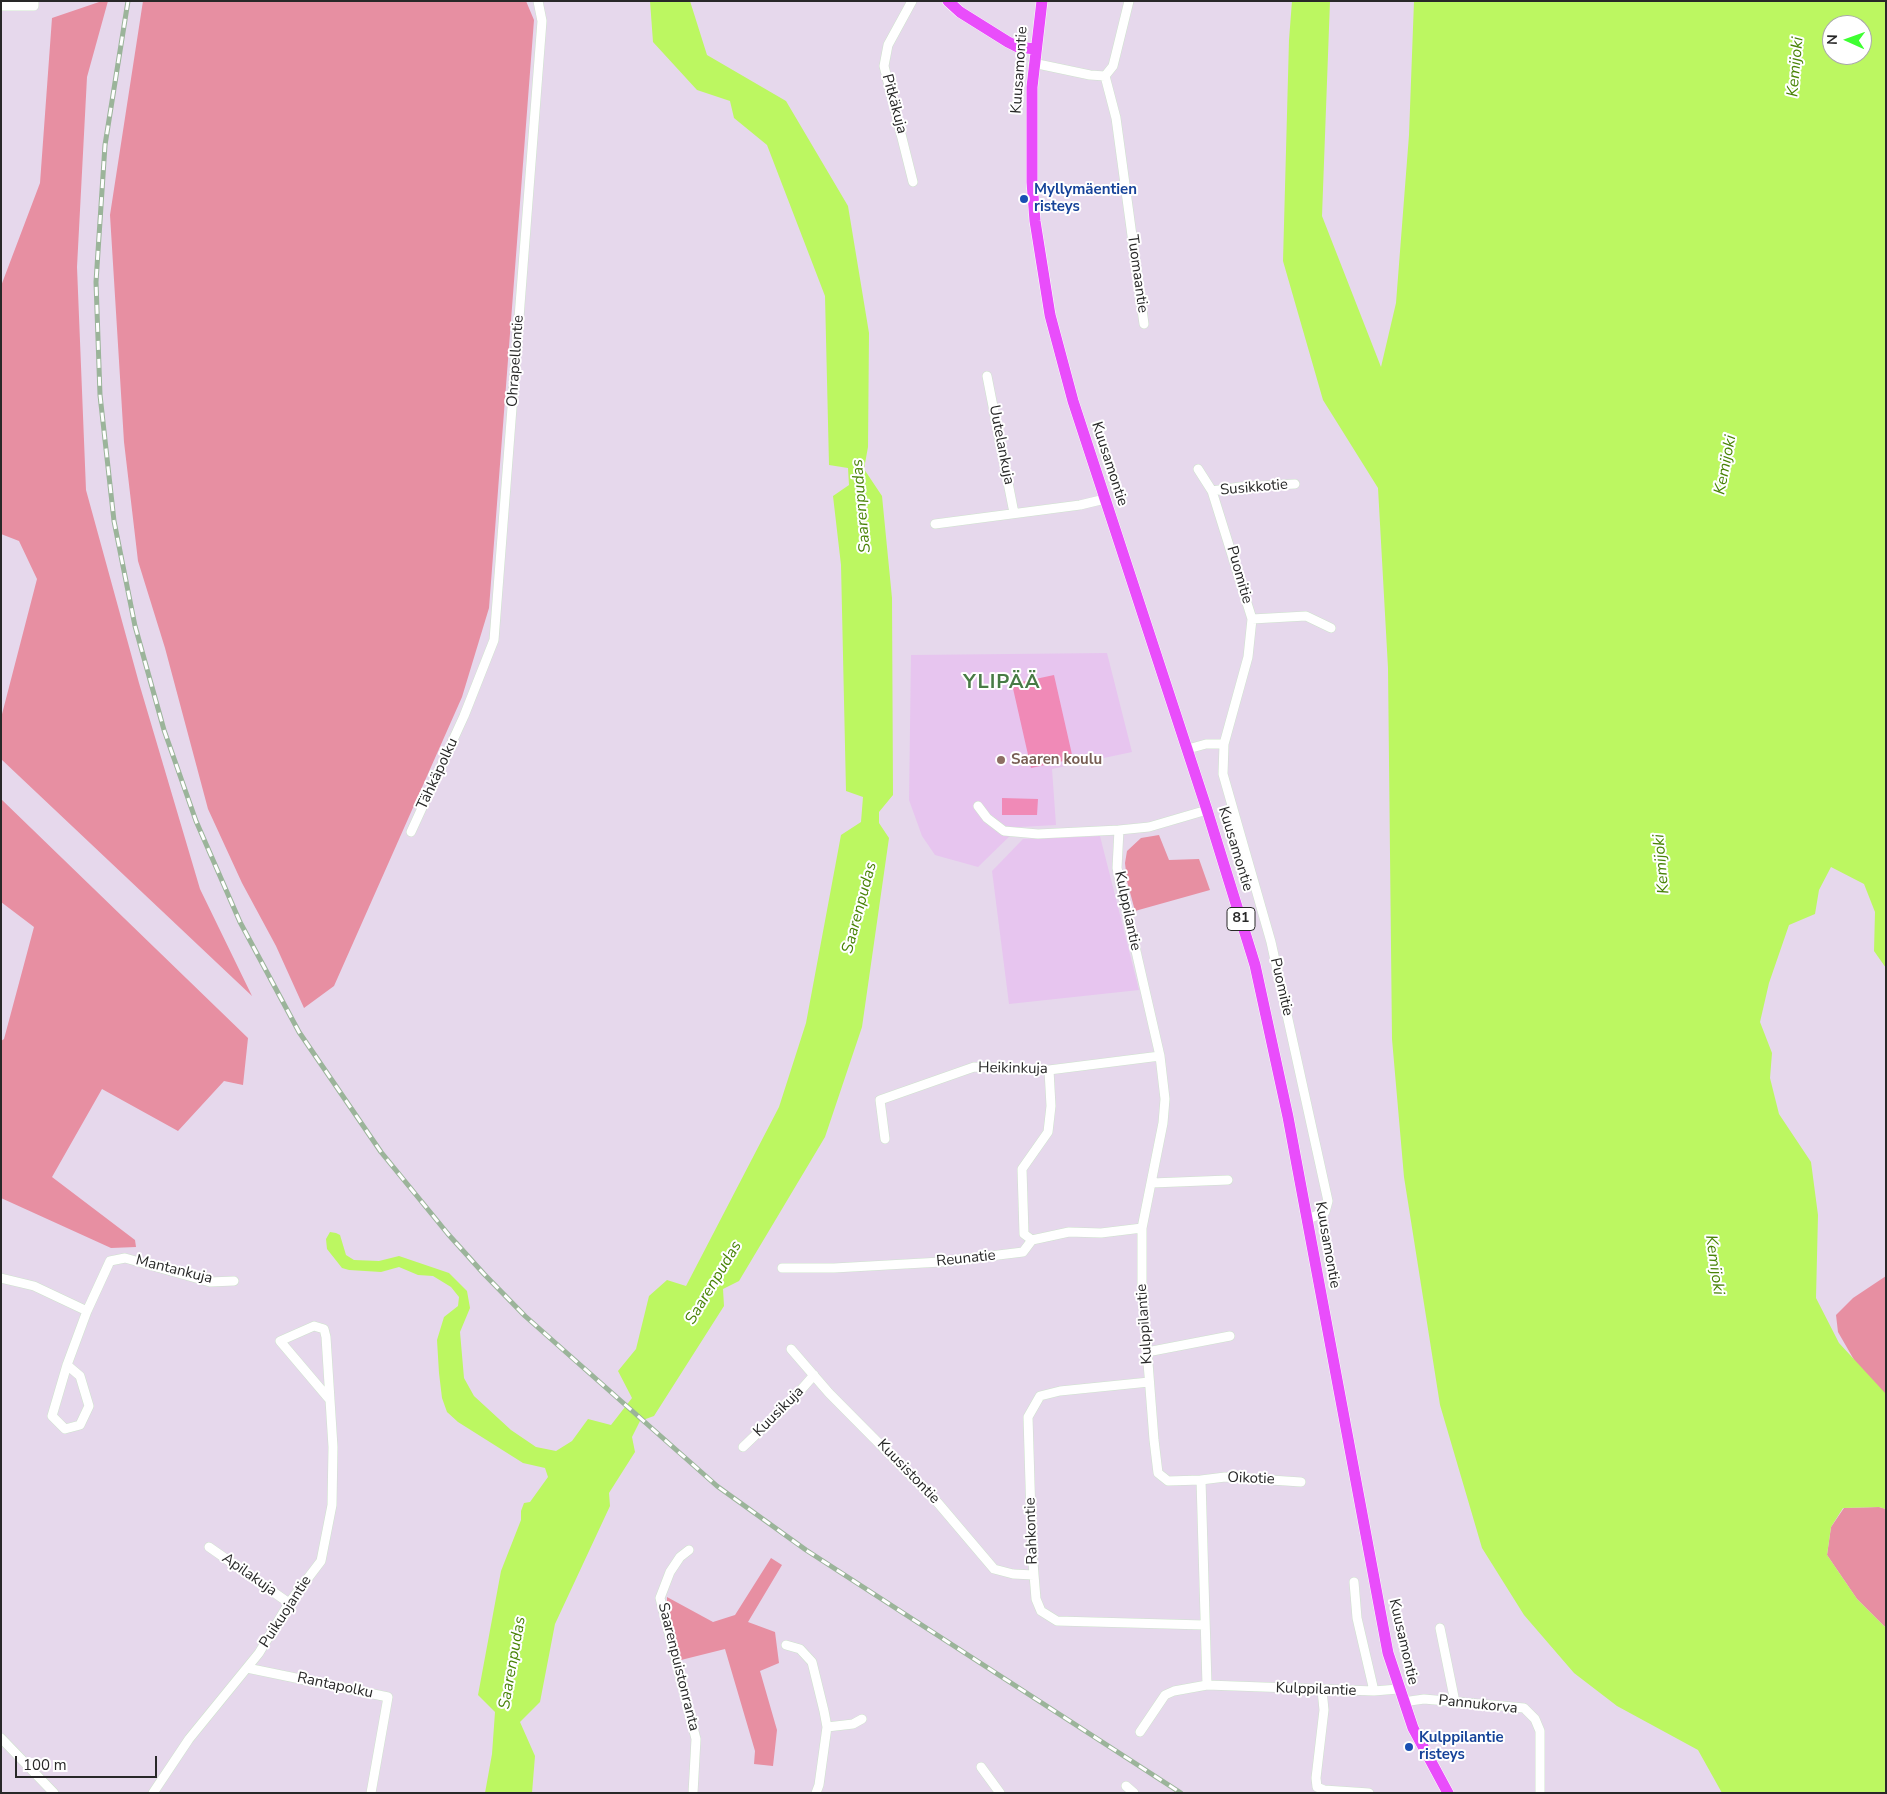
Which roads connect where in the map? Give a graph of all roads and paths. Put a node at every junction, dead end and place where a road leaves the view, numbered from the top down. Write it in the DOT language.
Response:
graph roads {
  1 [pos="34,1"];
  2 [pos="538,1"];
  3 [pos="912,1"];
  4 [pos="948,1"];
  5 [pos="1042,1"];
  6 [pos="1129,1"];
  7 [pos="1,6"];
  8 [pos="1035,49"];
  9 [pos="1033,63"];
  10 [pos="1105,76"];
  11 [pos="913,182"];
  12 [pos="1144,324"];
  13 [pos="987,376"];
  14 [pos="1198,469"];
  15 [pos="1295,484"];
  16 [pos="1212,491"];
  17 [pos="1105,499"];
  18 [pos="1014,513"];
  19 [pos="935,524"];
  20 [pos="1252,619"];
  21 [pos="1331,628"];
  22 [pos="464,716"];
  23 [pos="1224,744"];
  24 [pos="1188,749"];
  25 [pos="978,806"];
  26 [pos="1207,810"];
  27 [pos="1120,830"];
  28 [pos="411,832"];
  29 [pos="1160,1056"];
  30 [pos="1050,1070"];
  31 [pos="885,1139"];
  32 [pos="1228,1180"];
  33 [pos="1152,1183"];
  34 [pos="1308,1219"];
  35 [pos="1142,1228"];
  36 [pos="1032,1240"];
  37 [pos="782,1268"];
  38 [pos="1,1278"];
  39 [pos="234,1281"];
  40 [pos="87,1311"];
  41 [pos="1230,1336"];
  42 [pos="791,1349"];
  43 [pos="1147,1352"];
  44 [pos="67,1365"];
  45 [pos="814,1376"];
  46 [pos="1149,1382"];
  47 [pos="330,1400"];
  48 [pos="743,1447"];
  49 [pos="1202,1480"];
  50 [pos="1301,1482"];
  51 [pos="209,1547"];
  52 [pos="689,1550"];
  53 [pos="1034,1575"];
  54 [pos="1354,1582"];
  55 [pos="290,1603"];
  56 [pos="1204,1625"];
  57 [pos="1440,1628"];
  58 [pos="786,1645"];
  59 [pos="247,1668"];
  60 [pos="1206,1685"];
  61 [pos="1398,1689"];
  62 [pos="1322,1690"];
  63 [pos="1374,1692"];
  64 [pos="1403,1702"];
  65 [pos="1455,1702"];
  66 [pos="862,1719"];
  67 [pos="827,1727"];
  68 [pos="1140,1732"];
  69 [pos="1,1738"];
  70 [pos="981,1767"];
  71 [pos="1126,1786"];
  72 [pos="54,1793"];
  73 [pos="153,1793"];
  74 [pos="371,1793"];
  75 [pos="692,1793"];
  76 [pos="816,1793"];
  77 [pos="1000,1793"];
  78 [pos="1134,1793"];
  79 [pos="1369,1793"];
  80 [pos="1448,1793"];
  81 [pos="1540,1793"];
  1 -- 7 [label="street"];
  2 -- 22 [label="street, Ohrapellontie"];
  3 -- 11 [label="street, Pitkäkuja"];
  4 -- 8 [label="main road"];
  5 -- 8 [label="main road, Kuusamontie / 81"];
  6 -- 10 [label="street"];
  8 -- 9 [label="main road, Kuusamontie / 81"];
  9 -- 10 [label="street"];
  9 -- 17 [label="main road, Kuusamontie / 81"];
  10 -- 12 [label="street, Tuomaantie"];
  13 -- 18 [label="street, Uutelankuja"];
  14 -- 16 [label="street, Puomitie"];
  15 -- 16 [label="street, Susikkotie"];
  16 -- 20 [label="street, Puomitie"];
  17 -- 18 [label="street"];
  17 -- 24 [label="main road, Kuusamontie / 81"];
  18 -- 19 [label="street"];
  20 -- 21 [label="street"];
  20 -- 23 [label="street, Puomitie"];
  22 -- 28 [label="street, Tähkäpolku"];
  23 -- 24 [label="street"];
  23 -- 34 [label="street, Puomitie"];
  24 -- 26 [label="main road, Kuusamontie / 81"];
  25 -- 27 [label="street"];
  26 -- 27 [label="street"];
  26 -- 34 [label="main road, Kuusamontie / 81"];
  27 -- 29 [label="street, Kulppilantie"];
  29 -- 30 [label="street, Heikinkuja"];
  29 -- 33 [label="street, Kulppilantie"];
  30 -- 31 [label="street, Heikinkuja"];
  30 -- 36 [label="street"];
  32 -- 33 [label="street"];
  33 -- 35 [label="street, Kulppilantie"];
  34 -- 61 [label="main road, Kuusamontie / 81"];
  35 -- 36 [label="street, Reunatie"];
  35 -- 43 [label="street, Kulppilantie"];
  36 -- 37 [label="street, Reunatie"];
  38 -- 40 [label="street"];
  39 -- 40 [label="street, Mantankuja"];
  40 -- 44 [label="street, Mantankuja"];
  41 -- 43 [label="street"];
  42 -- 45 [label="street, Kuusistontie"];
  43 -- 46 [label="street, Kulppilantie"];
  44 -- 44 [label="street, Mantankuja"];
  45 -- 48 [label="street, Kuusikuja"];
  45 -- 53 [label="street, Kuusistontie"];
  46 -- 49 [label="street, Kulppilantie"];
  46 -- 53 [label="street, Rahkontie"];
  47 -- 47 [label="street, Puikuojantie"];
  47 -- 55 [label="street, Puikuojantie"];
  49 -- 50 [label="street, Oikotie"];
  49 -- 56 [label="street"];
  51 -- 55 [label="street, Apilakuja"];
  52 -- 75 [label="street, Saarenpuistonranta"];
  53 -- 56 [label="street, Rahkontie"];
  54 -- 63 [label="street"];
  55 -- 59 [label="street, Puikuojantie"];
  56 -- 60 [label="street"];
  57 -- 65 [label="street"];
  58 -- 67 [label="street"];
  59 -- 73 [label="street, Puikuojantie"];
  59 -- 74 [label="street, Rantapolku"];
  60 -- 62 [label="street, Kulppilantie"];
  60 -- 68 [label="street, Kulppilantie"];
  61 -- 63 [label="street, Kulppilantie"];
  61 -- 64 [label="main road, Kuusamontie / 81"];
  62 -- 63 [label="street, Kulppilantie"];
  62 -- 79 [label="street"];
  64 -- 65 [label="street, Pannukorva"];
  64 -- 80 [label="main road, Kuusamontie / 81"];
  65 -- 81 [label="street, Pannukorva"];
  66 -- 67 [label="street"];
  67 -- 76 [label="street"];
  69 -- 72 [label="street"];
  70 -- 77 [label="street"];
  71 -- 78 [label="street"];
}
